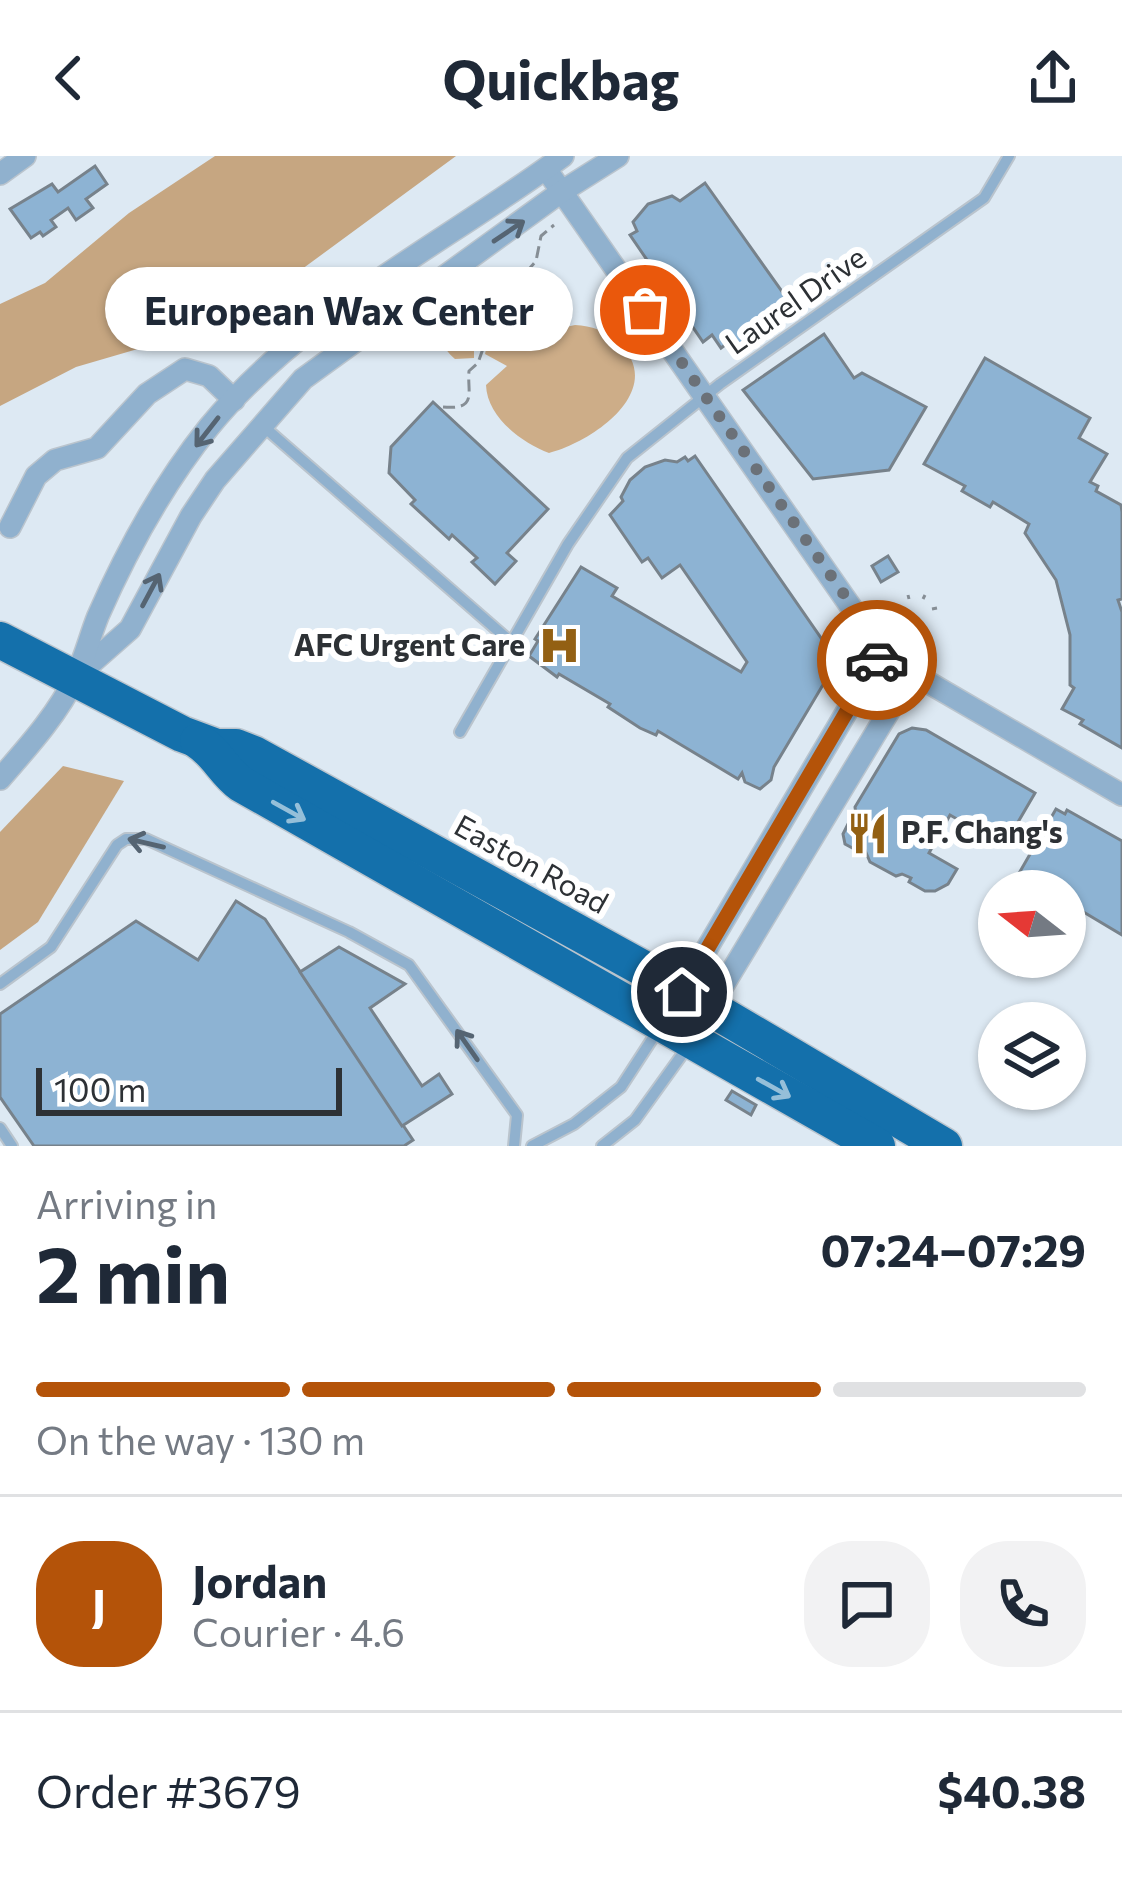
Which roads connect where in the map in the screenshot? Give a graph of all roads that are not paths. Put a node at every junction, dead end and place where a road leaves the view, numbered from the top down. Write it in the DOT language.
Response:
graph roads {
  1 [pos="25,156"];
  2 [pos="618,156"];
  3 [pos="1009,156"];
  4 [pos="555,162"];
  5 [pos="0,174"];
  6 [pos="561,192"];
  7 [pos="704,395"];
  8 [pos="234,400"];
  9 [pos="260,424"];
  10 [pos="10,526"];
  11 [pos="0,640"];
  12 [pos="512,644"];
  13 [pos="883,650"];
  14 [pos="912,673"];
  15 [pos="75,678"];
  16 [pos="460,732"];
  17 [pos="198,741"];
  18 [pos="0,779"];
  19 [pos="1122,795"];
  20 [pos="0,984"];
  21 [pos="696,1000"];
  22 [pos="676,1033"];
  23 [pos="0,1128"];
  24 [pos="12,1146"];
  25 [pos="514,1146"];
  26 [pos="532,1146"];
  27 [pos="602,1146"];
  28 [pos="877,1146"];
  29 [pos="944,1146"];
  1 -- 5 [label="street"];
  2 -- 6 [label="street"];
  3 -- 7 [label="lane, Laurel Drive"];
  4 -- 6 [label="street"];
  4 -- 8 [label="street"];
  6 -- 7 [label="street"];
  9 -- 6 [label="street, one-way"];
  7 -- 12 [label="lane, Laurel Drive"];
  7 -- 13 [label="street"];
  8 -- 10 [label="street"];
  8 -- 15 [label="street, one-way"];
  9 -- 12 [label="lane"];
  15 -- 9 [label="street, one-way"];
  11 -- 15 [label="highway, Easton Road"];
  12 -- 16 [label="lane, Laurel Drive"];
  13 -- 14 [label="street"];
  13 -- 21 [label="street"];
  14 -- 19 [label="street"];
  14 -- 21 [label="street"];
  15 -- 17 [label="highway, Easton Road"];
  15 -- 18 [label="street"];
  17 -- 21 [label="highway, Easton Road"];
  17 -- 22 [label="highway, Easton Road, one-way"];
  25 -- 20 [label="lane, one-way"];
  21 -- 22 [label="street"];
  21 -- 22 [label="street"];
  21 -- 29 [label="highway, Easton Road"];
  22 -- 26 [label="lane"];
  22 -- 27 [label="lane"];
  22 -- 28 [label="highway, Easton Road, one-way"];
  23 -- 24 [label="lane"];
}
